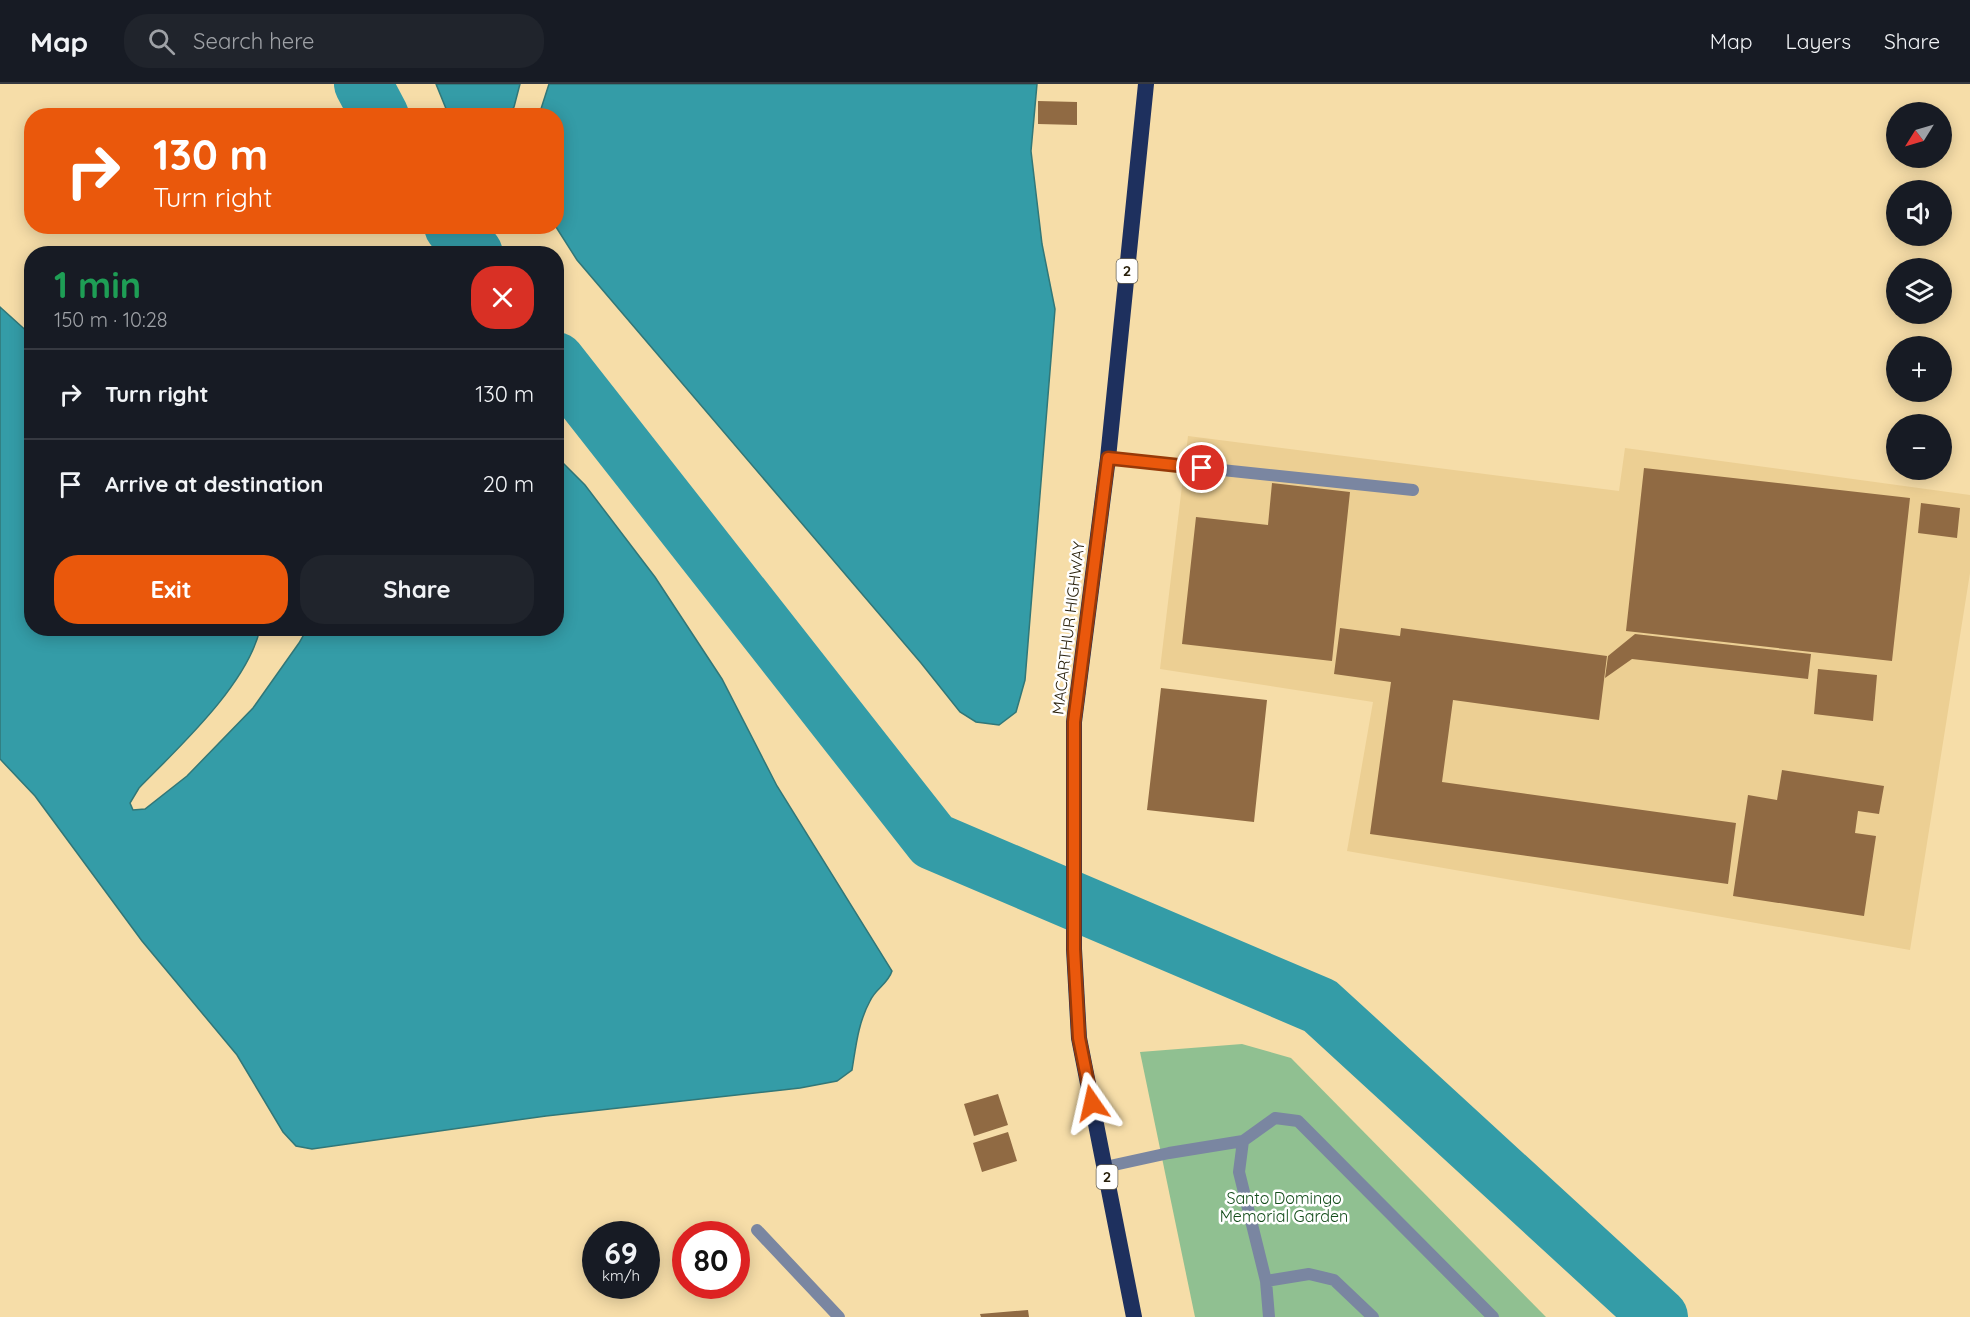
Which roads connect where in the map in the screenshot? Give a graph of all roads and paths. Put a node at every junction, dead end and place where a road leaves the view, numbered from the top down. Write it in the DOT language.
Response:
graph roads {
  1 [pos="1146,84"];
  2 [pos="1108,458"];
  3 [pos="1413,490"];
  4 [pos="1243,1141"];
  5 [pos="1105,1167"];
  6 [pos="757,1230"];
  7 [pos="1266,1281"];
  8 [pos="840,1317"];
  9 [pos="1134,1317"];
  10 [pos="1269,1317"];
  11 [pos="1372,1317"];
  12 [pos="1493,1317"];
  1 -- 2 [label="highway, MACARTHUR HIGHWAY / 2"];
  2 -- 3 [label="lane"];
  2 -- 5 [label="highway, MACARTHUR HIGHWAY / 2"];
  4 -- 5 [label="lane"];
  4 -- 7 [label="lane"];
  4 -- 12 [label="lane"];
  5 -- 9 [label="highway, MACARTHUR HIGHWAY / 2"];
  6 -- 8 [label="lane"];
  7 -- 10 [label="lane"];
  7 -- 11 [label="lane"];
}
